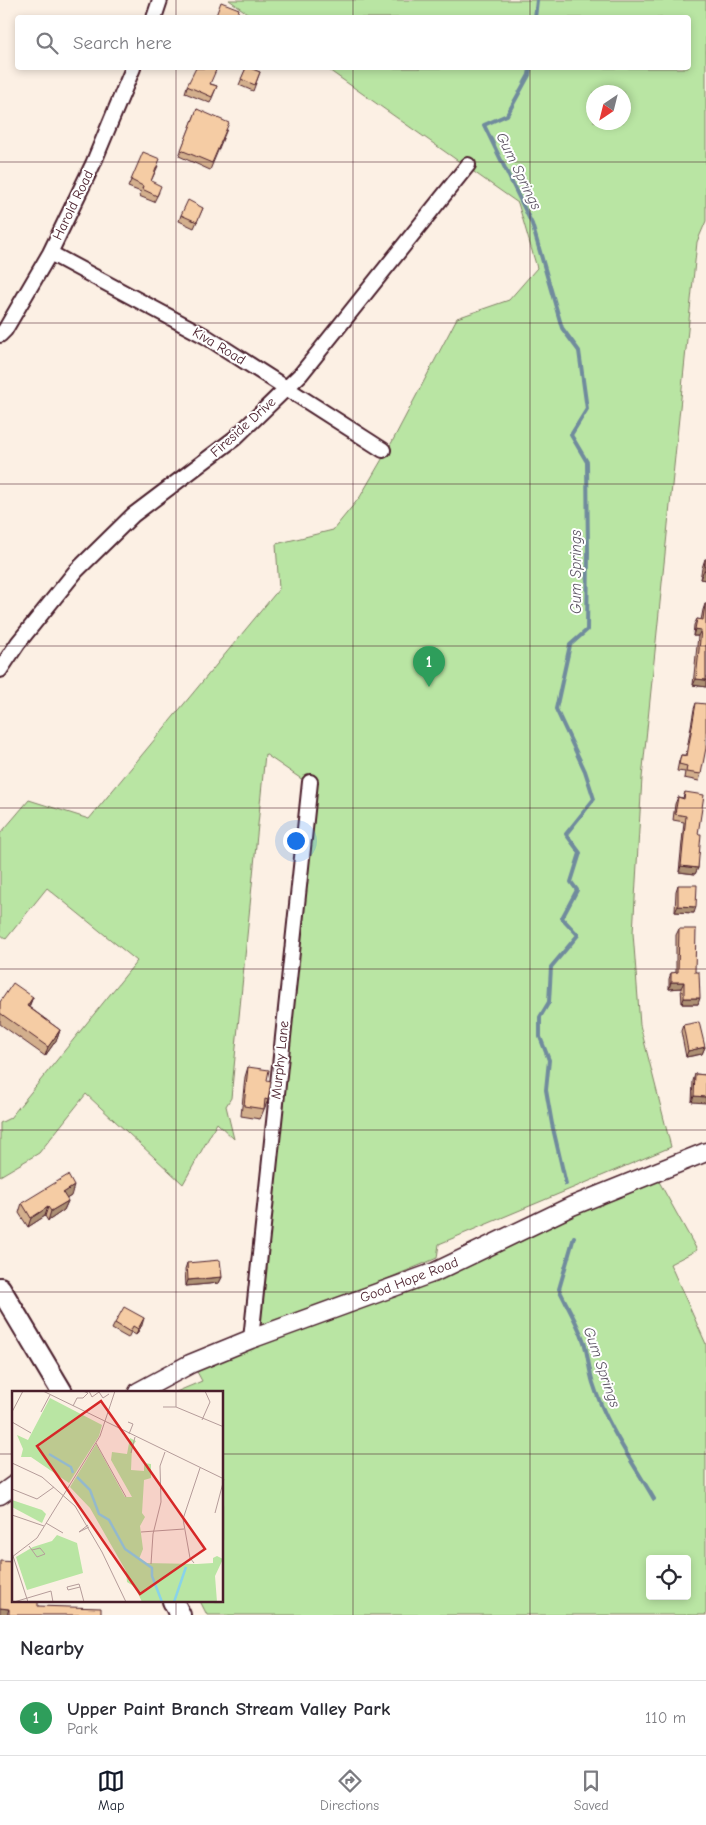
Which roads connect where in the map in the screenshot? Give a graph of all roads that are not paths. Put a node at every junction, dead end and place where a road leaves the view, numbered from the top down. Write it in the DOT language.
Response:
graph roads {
  1 [pos="160,0"];
  2 [pos="155,15"];
  3 [pos="132,70"];
  4 [pos="468,165"];
  5 [pos="50,252"];
  6 [pos="0,335"];
  7 [pos="286,388"];
  8 [pos="383,450"];
  9 [pos="0,670"];
  10 [pos="310,782"];
  11 [pos="706,1152"];
  12 [pos="0,1288"];
  13 [pos="251,1339"];
  14 [pos="61,1391"];
  15 [pos="140,1391"];
  16 [pos="12,1486"];
  17 [pos="0,1495"];
  18 [pos="174,1602"];
  19 [pos="180,1615"];
  1 -- 2 [label="street"];
  3 -- 5 [label="street, Harold Road"];
  4 -- 7 [label="street, Fireside Drive"];
  5 -- 6 [label="street, Harold Road"];
  5 -- 7 [label="street, Kiva Road"];
  7 -- 8 [label="street, Kiva Road"];
  7 -- 9 [label="street, Fireside Drive"];
  10 -- 13 [label="street, Murphy Lane"];
  11 -- 13 [label="street, Good Hope Road"];
  12 -- 14 [label="main road"];
  13 -- 15 [label="street, Good Hope Road"];
  16 -- 17 [label="street"];
  18 -- 19 [label="main road"];
}
